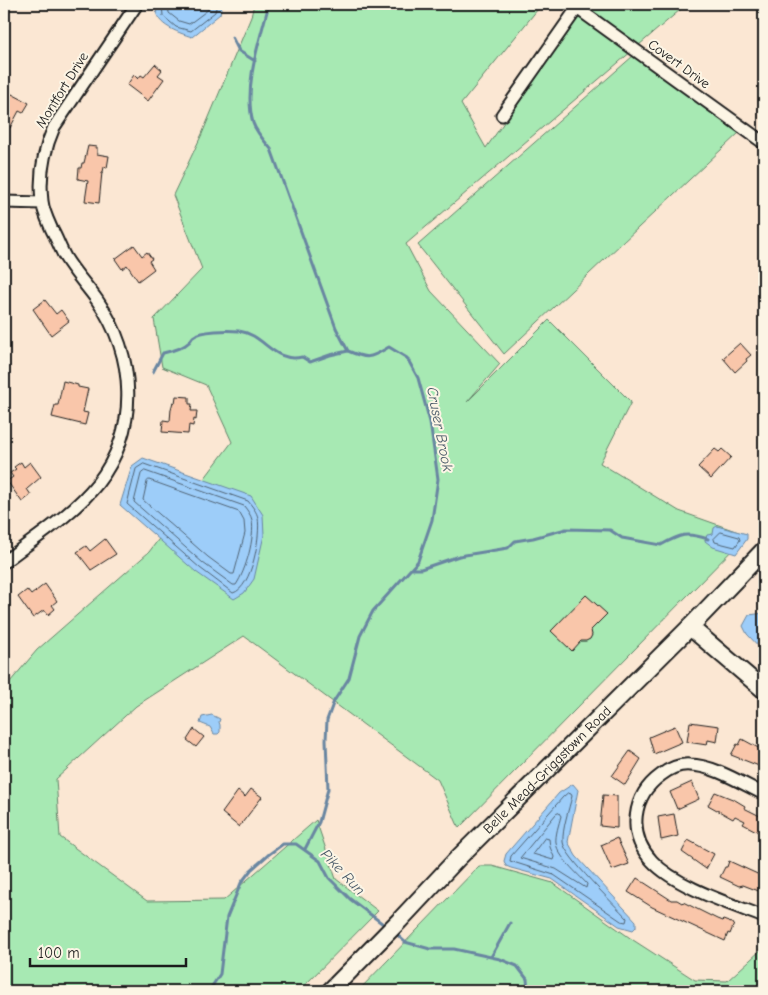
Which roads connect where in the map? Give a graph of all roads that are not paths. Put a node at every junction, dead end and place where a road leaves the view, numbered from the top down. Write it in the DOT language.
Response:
graph roads {
  1 [pos="136,4"];
  2 [pos="578,6"];
  3 [pos="502,115"];
  4 [pos="764,143"];
  5 [pos="4,202"];
  6 [pos="42,203"];
  7 [pos="764,550"];
  8 [pos="4,562"];
  9 [pos="690,627"];
  10 [pos="764,690"];
  11 [pos="764,794"];
  12 [pos="764,917"];
  13 [pos="330,991"];
  1 -- 6 [label="street, Montfort Drive"];
  2 -- 3 [label="street, Covert Drive"];
  2 -- 4 [label="street, Covert Drive"];
  5 -- 6 [label="street"];
  6 -- 8 [label="street, Montfort Drive"];
  7 -- 9 [label="street, Belle Mead-Griggstown Road"];
  9 -- 10 [label="street"];
  9 -- 13 [label="street, Belle Mead-Griggstown Road"];
  11 -- 12 [label="street"];
}
